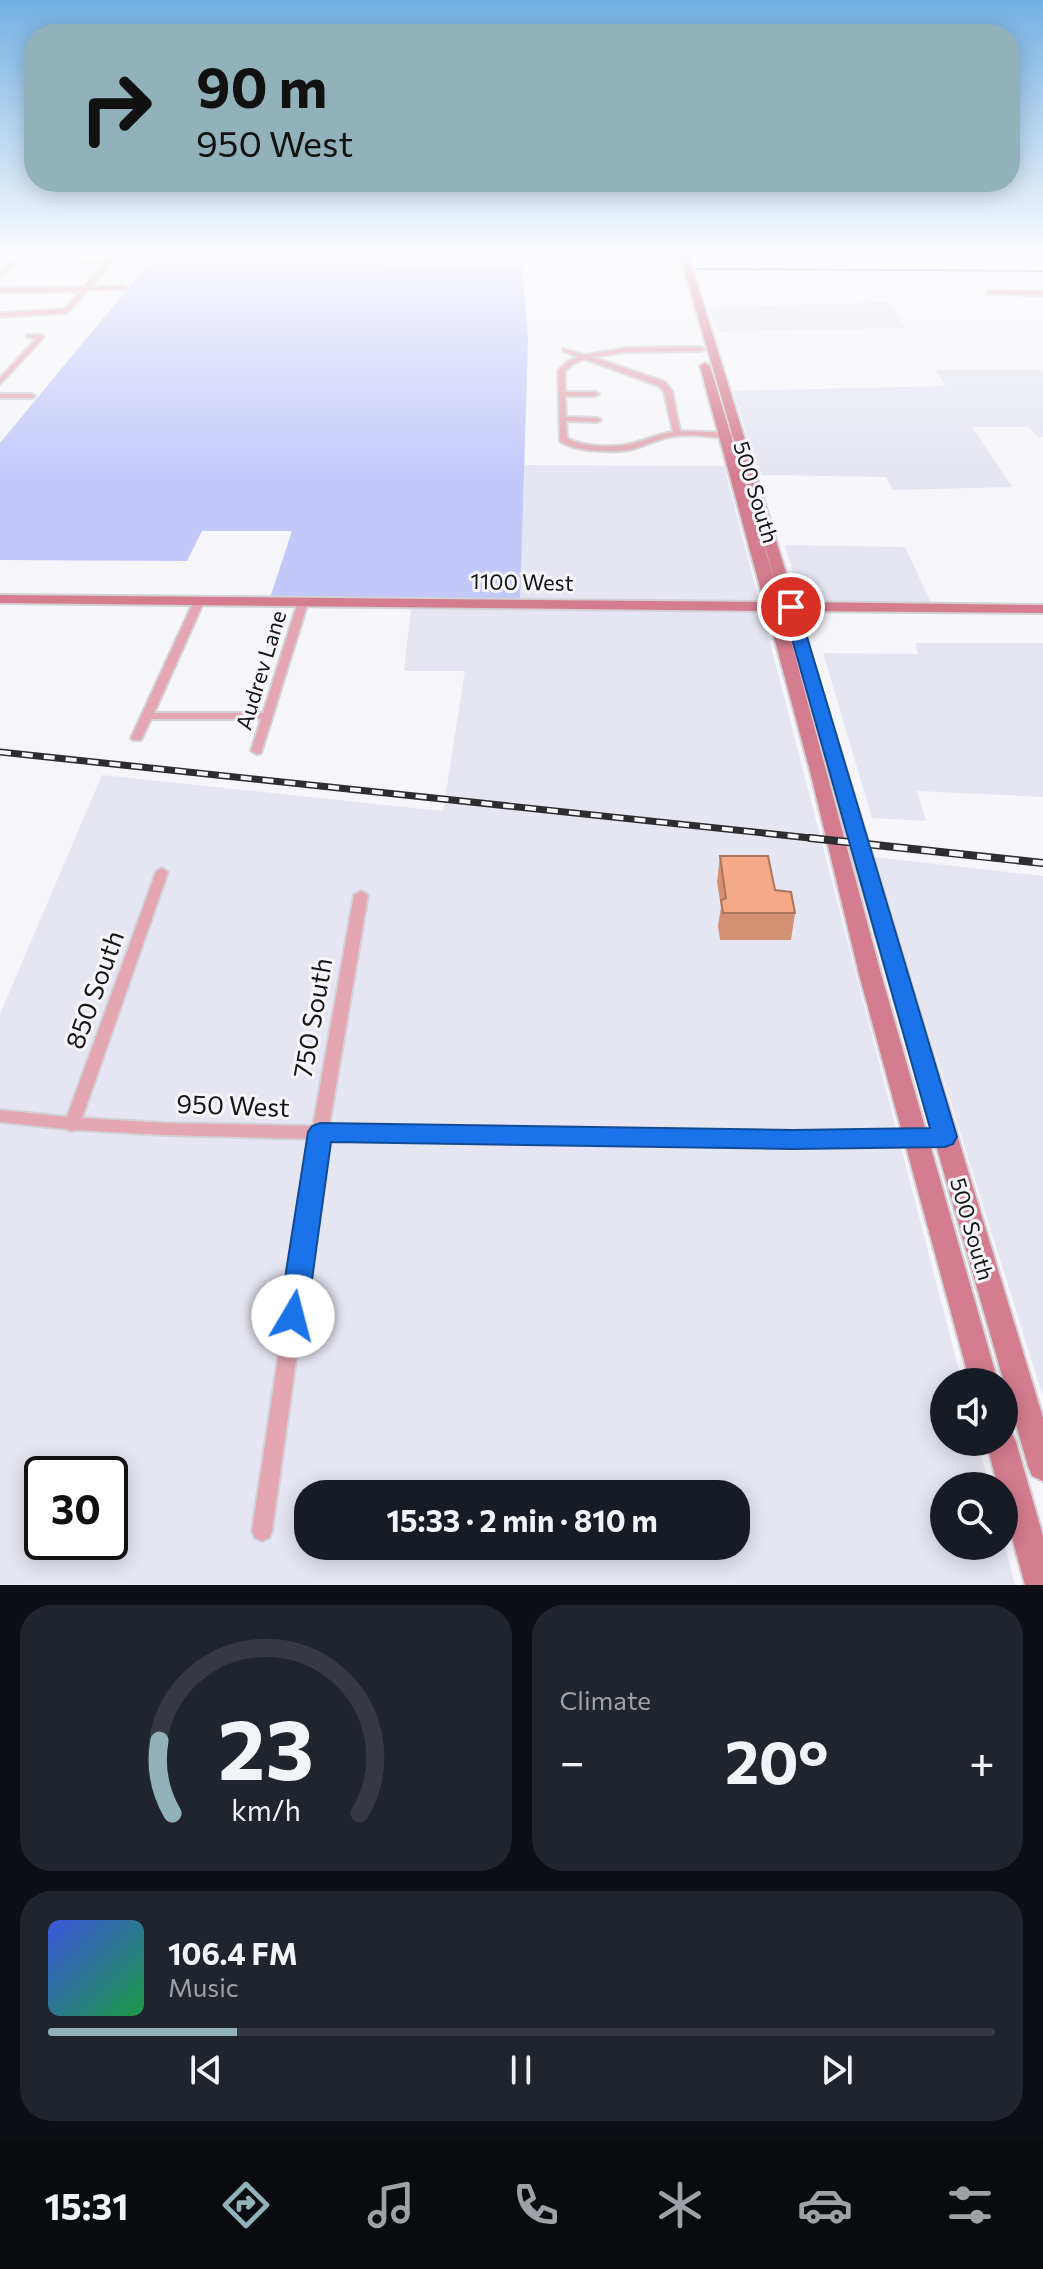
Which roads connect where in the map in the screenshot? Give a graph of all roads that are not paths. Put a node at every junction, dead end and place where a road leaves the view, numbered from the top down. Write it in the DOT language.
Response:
graph roads {
  1 [pos="695,329"];
  2 [pos="704,329"];
  3 [pos="29,336"];
  4 [pos="701,349"];
  5 [pos="565,350"];
  6 [pos="587,358"];
  7 [pos="658,373"];
  8 [pos="1,378"];
  9 [pos="644,378"];
  10 [pos="563,394"];
  11 [pos="595,394"];
  12 [pos="0,396"];
  13 [pos="31,396"];
  14 [pos="563,419"];
  15 [pos="597,420"];
  16 [pos="677,433"];
  17 [pos="732,436"];
  18 [pos="568,443"];
  19 [pos="566,456"];
  20 [pos="0,599"];
  21 [pos="199,601"];
  22 [pos="303,602"];
  23 [pos="782,607"];
  24 [pos="1043,609"];
  25 [pos="147,716"];
  26 [pos="268,716"];
  27 [pos="137,738"];
  28 [pos="257,751"];
  29 [pos="162,872"];
  30 [pos="361,895"];
  31 [pos="0,1116"];
  32 [pos="72,1125"];
  33 [pos="320,1132"];
  34 [pos="945,1137"];
  35 [pos="916,1138"];
  36 [pos="980,1368"];
  37 [pos="1005,1456"];
  38 [pos="1043,1466"];
  39 [pos="262,1531"];
  40 [pos="1041,1585"];
  1 -- 4 [label="main road, 500 South"];
  2 -- 17 [label="main road, 500 South"];
  3 -- 8 [label="street"];
  4 -- 6 [label="street"];
  4 -- 17 [label="main road, 500 South"];
  5 -- 6 [label="street"];
  6 -- 9 [label="street"];
  6 -- 10 [label="street"];
  7 -- 9 [label="street"];
  9 -- 16 [label="street"];
  10 -- 11 [label="street"];
  10 -- 14 [label="street"];
  12 -- 13 [label="street"];
  14 -- 15 [label="street"];
  14 -- 18 [label="street"];
  16 -- 17 [label="street"];
  16 -- 18 [label="street"];
  17 -- 23 [label="main road, 500 South"];
  18 -- 19 [label="street"];
  20 -- 21 [label="main road, 1100 West"];
  21 -- 22 [label="main road, 1100 West"];
  21 -- 25 [label="street"];
  22 -- 23 [label="main road, 1100 West"];
  22 -- 26 [label="street, Audrev Lane"];
  23 -- 24 [label="main road, 1100 West"];
  23 -- 34 [label="main road, 500 South"];
  23 -- 35 [label="main road, 500 South"];
  25 -- 26 [label="street"];
  25 -- 27 [label="street"];
  26 -- 28 [label="street, Audrev Lane"];
  29 -- 32 [label="street, 850 South"];
  30 -- 33 [label="street, 750 South"];
  31 -- 32 [label="street, 950 West"];
  32 -- 33 [label="street, 950 West"];
  33 -- 35 [label="street, 950 West"];
  33 -- 39 [label="street, 750 South"];
  34 -- 35 [label="street, 950 West"];
  34 -- 38 [label="main road, 500 South"];
  35 -- 36 [label="main road, 500 South"];
  37 -- 40 [label="main road"];
}
